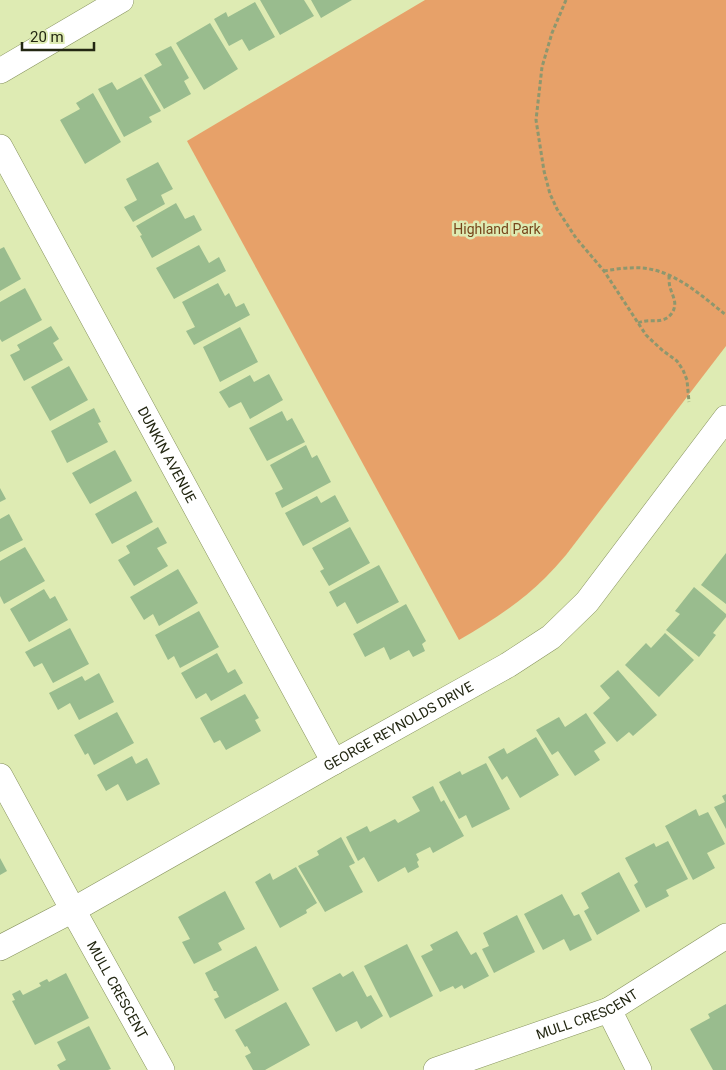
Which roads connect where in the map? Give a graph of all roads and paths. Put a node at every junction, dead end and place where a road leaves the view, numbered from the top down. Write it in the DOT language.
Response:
graph roads {
  1 [pos="121,0"];
  2 [pos="566,0"];
  3 [pos="0,71"];
  4 [pos="0,147"];
  5 [pos="604,271"];
  6 [pos="669,276"];
  7 [pos="726,315"];
  8 [pos="638,323"];
  9 [pos="689,402"];
  10 [pos="726,418"];
  11 [pos="334,762"];
  12 [pos="0,776"];
  13 [pos="73,910"];
  14 [pos="726,936"];
  15 [pos="0,948"];
  16 [pos="608,1010"];
  17 [pos="162,1070"];
  18 [pos="436,1070"];
  19 [pos="639,1070"];
  1 -- 3 [label="street"];
  2 -- 5 [label="path"];
  4 -- 11 [label="street, DUNKIN AVENUE"];
  5 -- 6 [label="path"];
  5 -- 8 [label="path"];
  6 -- 7 [label="path"];
  6 -- 8 [label="path"];
  8 -- 9 [label="path"];
  10 -- 11 [label="street, GEORGE REYNOLDS DRIVE"];
  11 -- 13 [label="street, GEORGE REYNOLDS DRIVE"];
  12 -- 13 [label="street, MULL CRESCENT"];
  13 -- 15 [label="street, GEORGE REYNOLDS DRIVE"];
  13 -- 17 [label="street, MULL CRESCENT"];
  14 -- 16 [label="street, MULL CRESCENT"];
  16 -- 18 [label="street, MULL CRESCENT"];
  16 -- 19 [label="street"];
}
